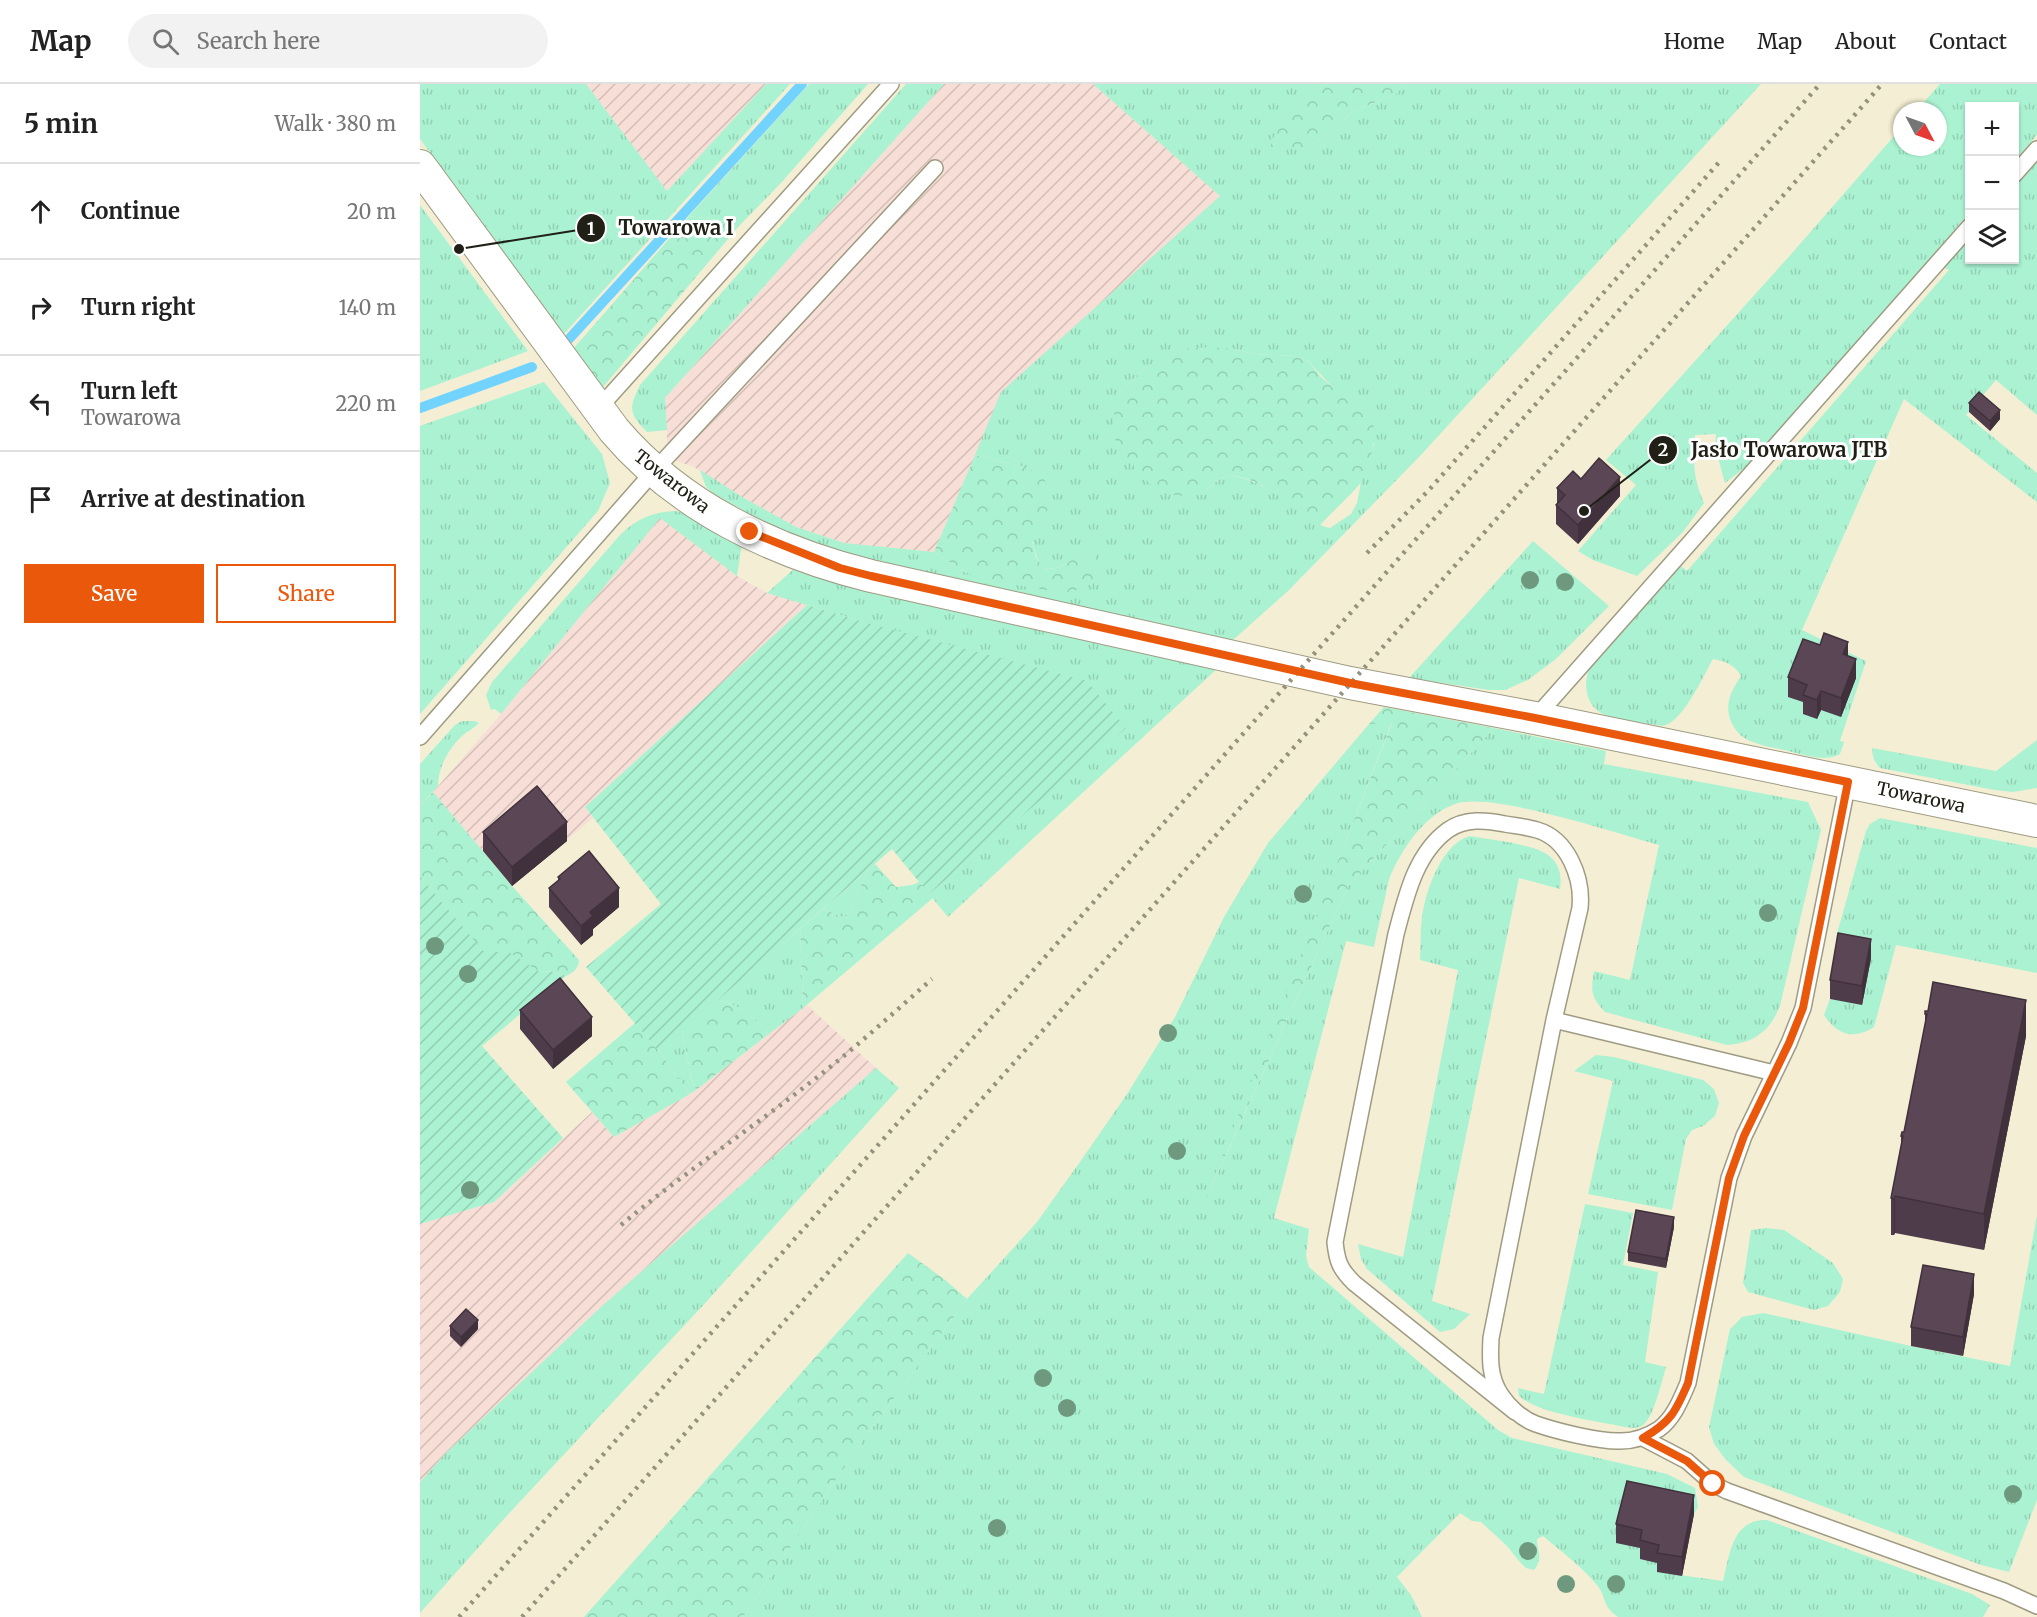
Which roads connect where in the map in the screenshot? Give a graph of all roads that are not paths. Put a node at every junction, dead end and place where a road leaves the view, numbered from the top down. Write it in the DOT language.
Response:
graph roads {
  1 [pos="891,84"];
  2 [pos="2037,149"];
  3 [pos="420,166"];
  4 [pos="935,168"];
  5 [pos="2019,169"];
  6 [pos="1965,232"];
  7 [pos="598,409"];
  8 [pos="654,471"];
  9 [pos="1535,718"];
  10 [pos="420,737"];
  11 [pos="1848,782"];
  12 [pos="2037,821"];
  13 [pos="1554,1020"];
  14 [pos="1774,1072"];
  15 [pos="1515,1412"];
  16 [pos="1643,1438"];
  17 [pos="2037,1606"];
  1 -- 7 [label="lane"];
  2 -- 5 [label="lane"];
  3 -- 7 [label="street, Towarowa"];
  4 -- 8 [label="lane"];
  6 -- 9 [label="lane"];
  7 -- 8 [label="street, Towarowa"];
  8 -- 9 [label="street, Towarowa"];
  8 -- 10 [label="lane"];
  9 -- 11 [label="street, Towarowa"];
  11 -- 12 [label="street, Towarowa"];
  11 -- 14 [label="lane"];
  13 -- 14 [label="lane"];
  13 -- 15 [label="lane"];
  13 -- 15 [label="lane"];
  14 -- 16 [label="lane"];
  15 -- 16 [label="lane"];
  16 -- 17 [label="lane"];
}
